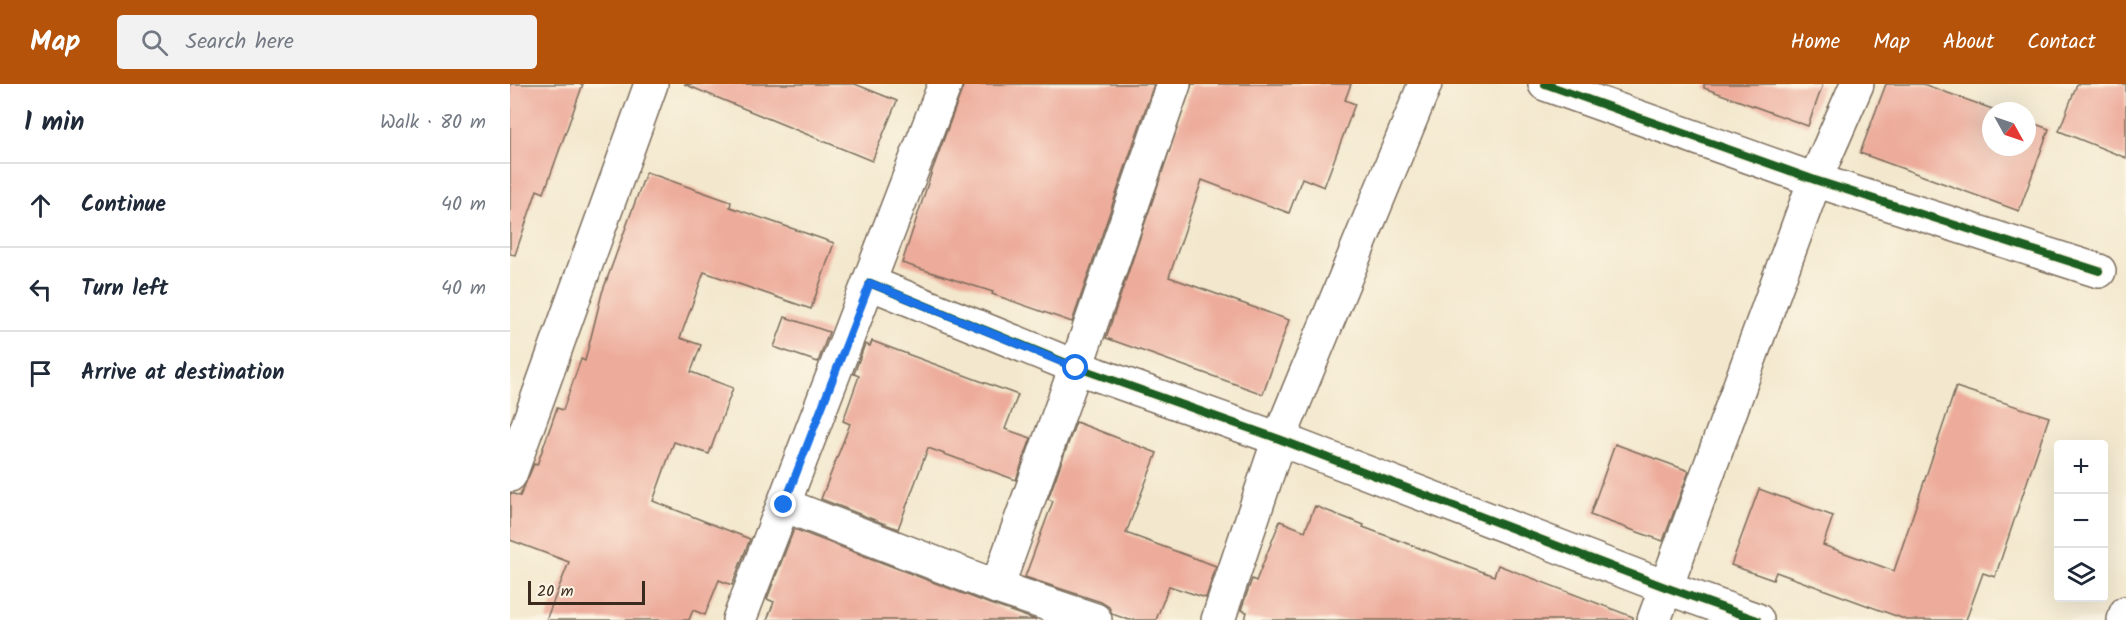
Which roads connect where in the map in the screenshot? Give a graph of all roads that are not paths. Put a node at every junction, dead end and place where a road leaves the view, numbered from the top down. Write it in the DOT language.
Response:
graph roads {
  1 [pos="651,84"];
  2 [pos="945,84"];
  3 [pos="1174,84"];
  4 [pos="1425,84"];
  5 [pos="1545,84"];
  6 [pos="1857,84"];
  7 [pos="1815,180"];
  8 [pos="2099,271"];
  9 [pos="870,283"];
  10 [pos="1076,368"];
  11 [pos="1279,439"];
  12 [pos="510,475"];
  13 [pos="784,505"];
  14 [pos="998,587"];
  15 [pos="1665,587"];
  16 [pos="2126,613"];
  17 [pos="739,620"];
  18 [pos="1095,620"];
  19 [pos="1218,620"];
  20 [pos="1654,620"];
  21 [pos="1757,620"];
  22 [pos="2124,620"];
  1 -- 12 [label="street"];
  2 -- 9 [label="street"];
  3 -- 10 [label="street"];
  4 -- 11 [label="street"];
  5 -- 7 [label="street"];
  6 -- 7 [label="street"];
  7 -- 8 [label="street"];
  7 -- 15 [label="street"];
  9 -- 10 [label="street"];
  9 -- 13 [label="street"];
  10 -- 11 [label="street"];
  10 -- 14 [label="street"];
  11 -- 15 [label="street"];
  11 -- 19 [label="street"];
  13 -- 14 [label="street"];
  13 -- 17 [label="street"];
  14 -- 18 [label="street"];
  15 -- 20 [label="street"];
  15 -- 21 [label="street"];
  16 -- 22 [label="street"];
}
